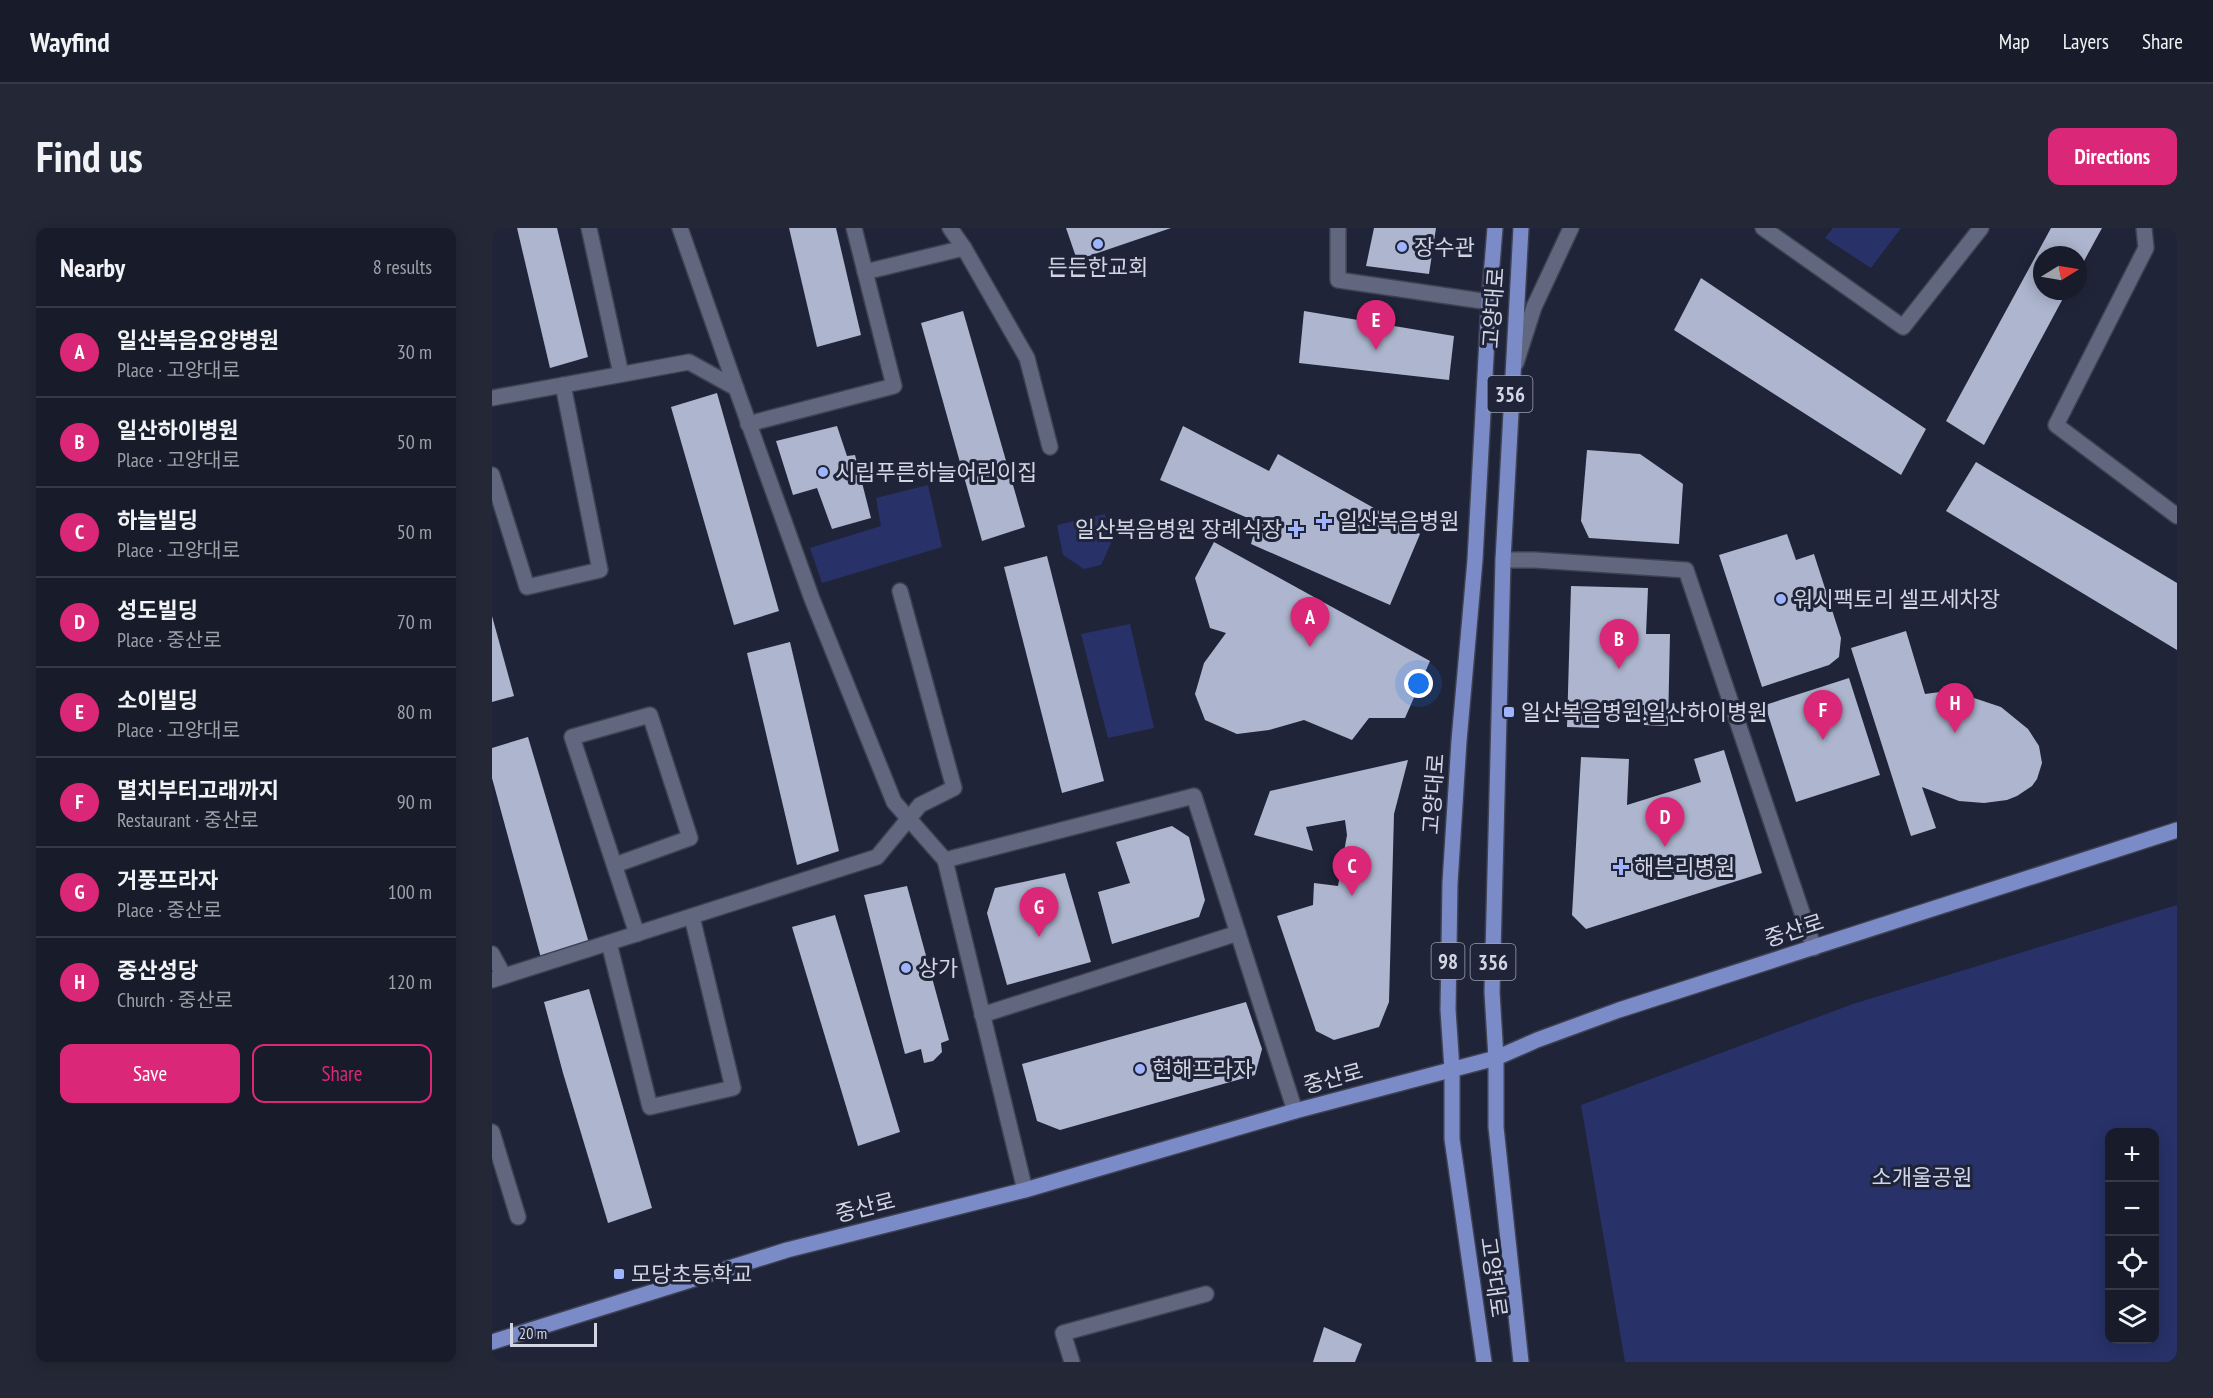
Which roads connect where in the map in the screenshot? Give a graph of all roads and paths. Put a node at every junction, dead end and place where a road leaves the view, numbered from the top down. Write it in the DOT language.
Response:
graph roads {
  1 [pos="590,228"];
  2 [pos="680,228"];
  3 [pos="854,228"];
  4 [pos="950,228"];
  5 [pos="1338,228"];
  6 [pos="1495,228"];
  7 [pos="1521,228"];
  8 [pos="1571,228"];
  9 [pos="1764,228"];
  10 [pos="1981,228"];
  11 [pos="2144,228"];
  12 [pos="964,248"];
  13 [pos="865,272"];
  14 [pos="1489,302"];
  15 [pos="621,374"];
  16 [pos="1511,380"];
  17 [pos="563,385"];
  18 [pos="736,388"];
  19 [pos="492,398"];
  20 [pos="748,424"];
  21 [pos="1050,447"];
  22 [pos="492,475"];
  23 [pos="2177,516"];
  24 [pos="1503,560"];
  25 [pos="900,591"];
  26 [pos="908,818"];
  27 [pos="2177,830"];
  28 [pos="945,860"];
  29 [pos="615,865"];
  30 [pos="692,917"];
  31 [pos="1238,933"];
  32 [pos="637,934"];
  33 [pos="609,943"];
  34 [pos="1814,948"];
  35 [pos="492,954"];
  36 [pos="498,978"];
  37 [pos="982,1015"];
  38 [pos="1496,1058"];
  39 [pos="1452,1070"];
  40 [pos="1295,1111"];
  41 [pos="492,1132"];
  42 [pos="1025,1190"];
  43 [pos="518,1217"];
  44 [pos="1206,1294"];
  45 [pos="492,1342"];
  46 [pos="1072,1362"];
  47 [pos="1484,1362"];
  48 [pos="1521,1362"];
  1 -- 15 [label="street"];
  2 -- 18 [label="street"];
  3 -- 13 [label="street"];
  4 -- 12 [label="street"];
  5 -- 14 [label="street"];
  6 -- 14 [label="main road, 고양대로 / 98"];
  7 -- 16 [label="main road, 고양대로 / 356"];
  8 -- 16 [label="street"];
  9 -- 10 [label="street"];
  11 -- 23 [label="street"];
  12 -- 13 [label="street"];
  12 -- 21 [label="street"];
  13 -- 20 [label="street"];
  14 -- 39 [label="main road, 고양대로 / 98"];
  15 -- 17 [label="street"];
  15 -- 18 [label="street"];
  16 -- 24 [label="main road, 고양대로 / 356"];
  17 -- 19 [label="street"];
  17 -- 22 [label="street"];
  18 -- 20 [label="street"];
  20 -- 26 [label="street"];
  24 -- 34 [label="street"];
  24 -- 38 [label="main road, 고양대로 / 356"];
  25 -- 26 [label="street"];
  26 -- 28 [label="street"];
  26 -- 30 [label="street"];
  27 -- 34 [label="main road, 중산로"];
  28 -- 31 [label="street"];
  28 -- 37 [label="street"];
  29 -- 29 [label="street"];
  29 -- 32 [label="street"];
  30 -- 32 [label="street"];
  30 -- 33 [label="street"];
  31 -- 37 [label="street"];
  31 -- 40 [label="street"];
  32 -- 33 [label="street"];
  33 -- 36 [label="street"];
  34 -- 38 [label="main road, 중산로"];
  35 -- 36 [label="street"];
  37 -- 42 [label="street"];
  38 -- 39 [label="main road, 중산로"];
  38 -- 48 [label="main road, 고양대로 / 356"];
  39 -- 40 [label="main road, 중산로"];
  39 -- 47 [label="main road, 고양대로 / 98"];
  40 -- 42 [label="main road, 중산로"];
  41 -- 43 [label="street"];
  42 -- 45 [label="main road, 중산로"];
  44 -- 46 [label="street"];
}
